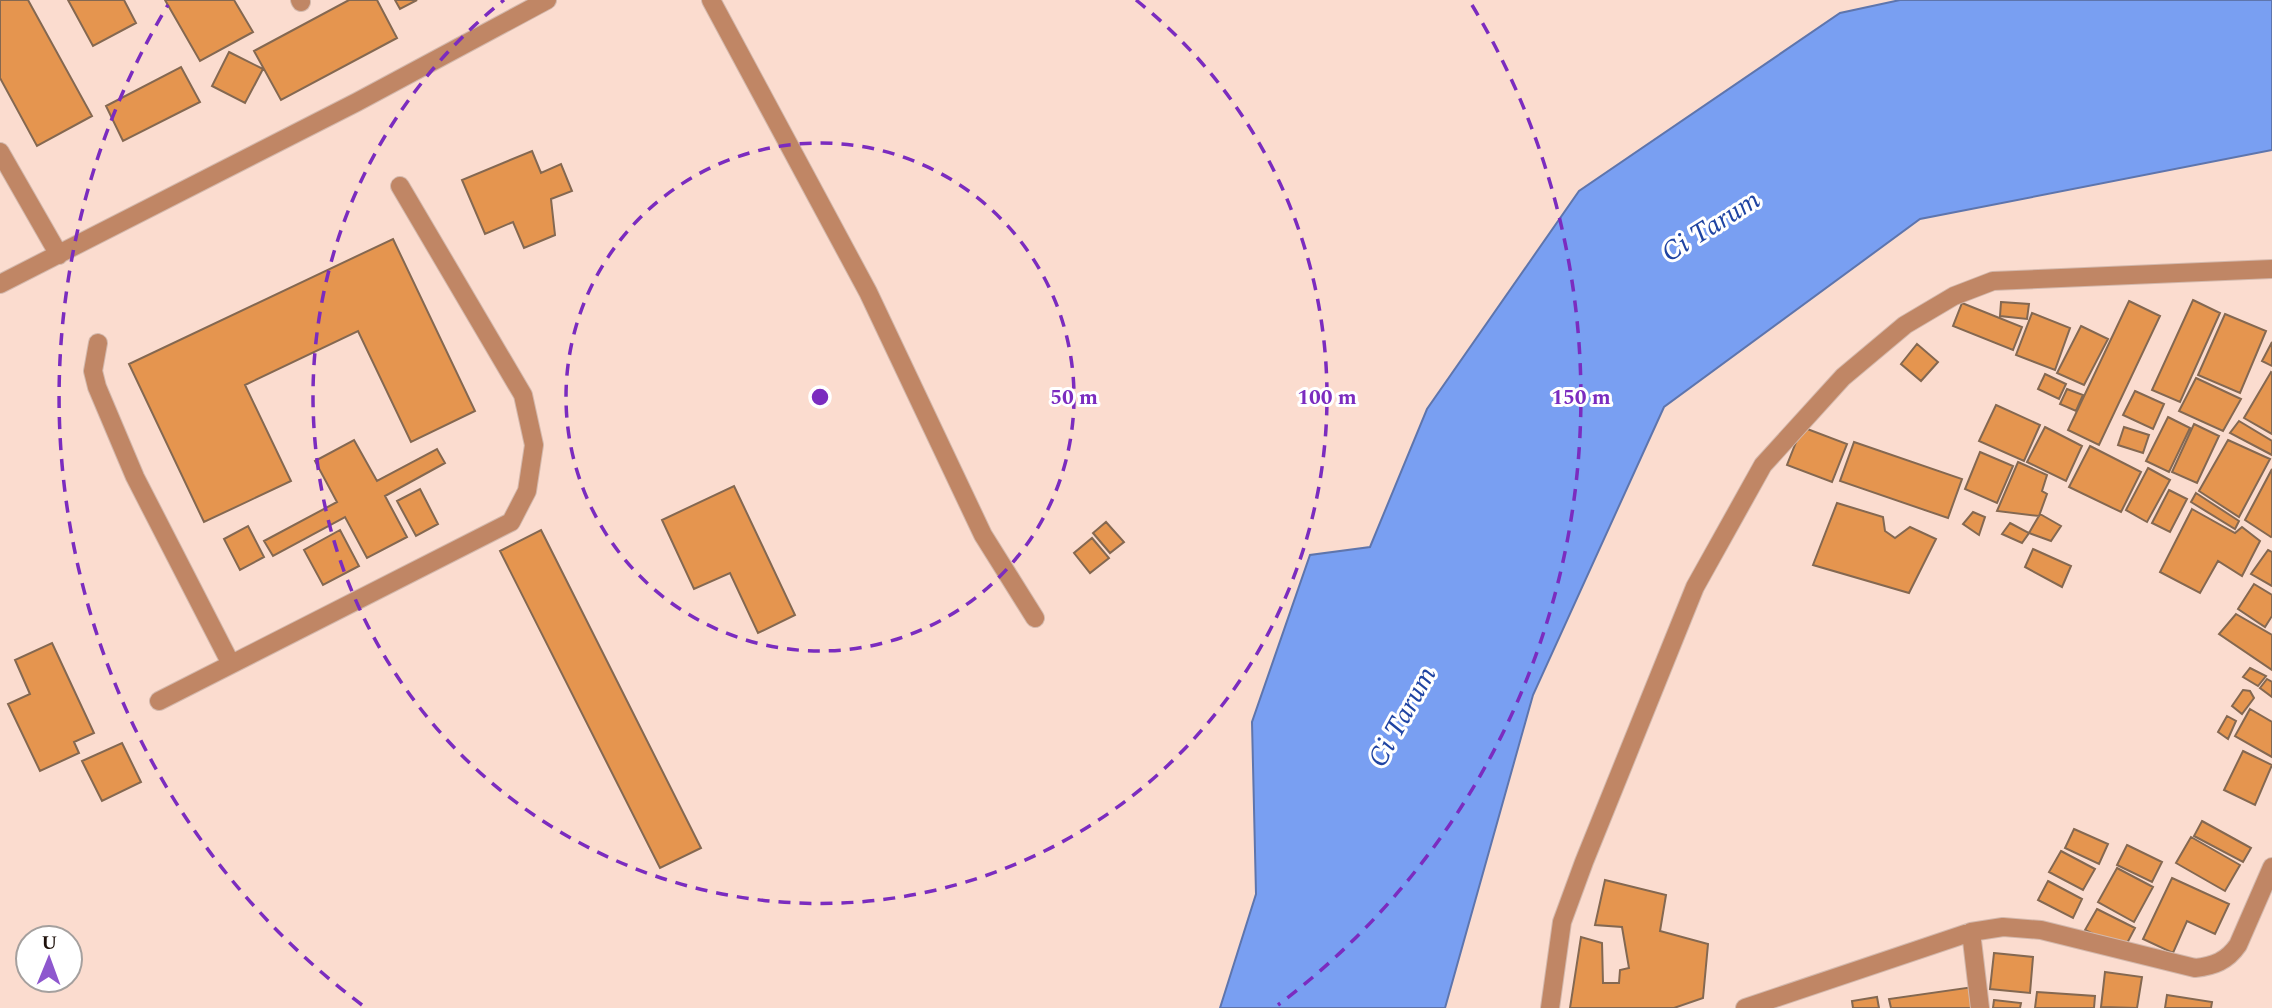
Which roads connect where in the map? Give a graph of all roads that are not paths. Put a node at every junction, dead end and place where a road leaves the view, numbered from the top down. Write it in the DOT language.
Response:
graph roads {
  1 [pos="547,0"];
  2 [pos="711,0"];
  3 [pos="0,152"];
  4 [pos="400,186"];
  5 [pos="59,255"];
  6 [pos="2272,269"];
  7 [pos="0,284"];
  8 [pos="98,343"];
  9 [pos="1034,618"];
  10 [pos="232,664"];
  11 [pos="159,701"];
  12 [pos="2272,867"];
  13 [pos="1971,932"];
  14 [pos="1550,1008"];
  15 [pos="1745,1008"];
  16 [pos="1980,1008"];
  1 -- 5 [label="street"];
  2 -- 9 [label="street"];
  3 -- 5 [label="street"];
  4 -- 10 [label="street"];
  5 -- 7 [label="street"];
  6 -- 14 [label="street"];
  8 -- 10 [label="street"];
  10 -- 11 [label="street"];
  12 -- 13 [label="street"];
  13 -- 15 [label="street"];
  13 -- 16 [label="street"];
}
